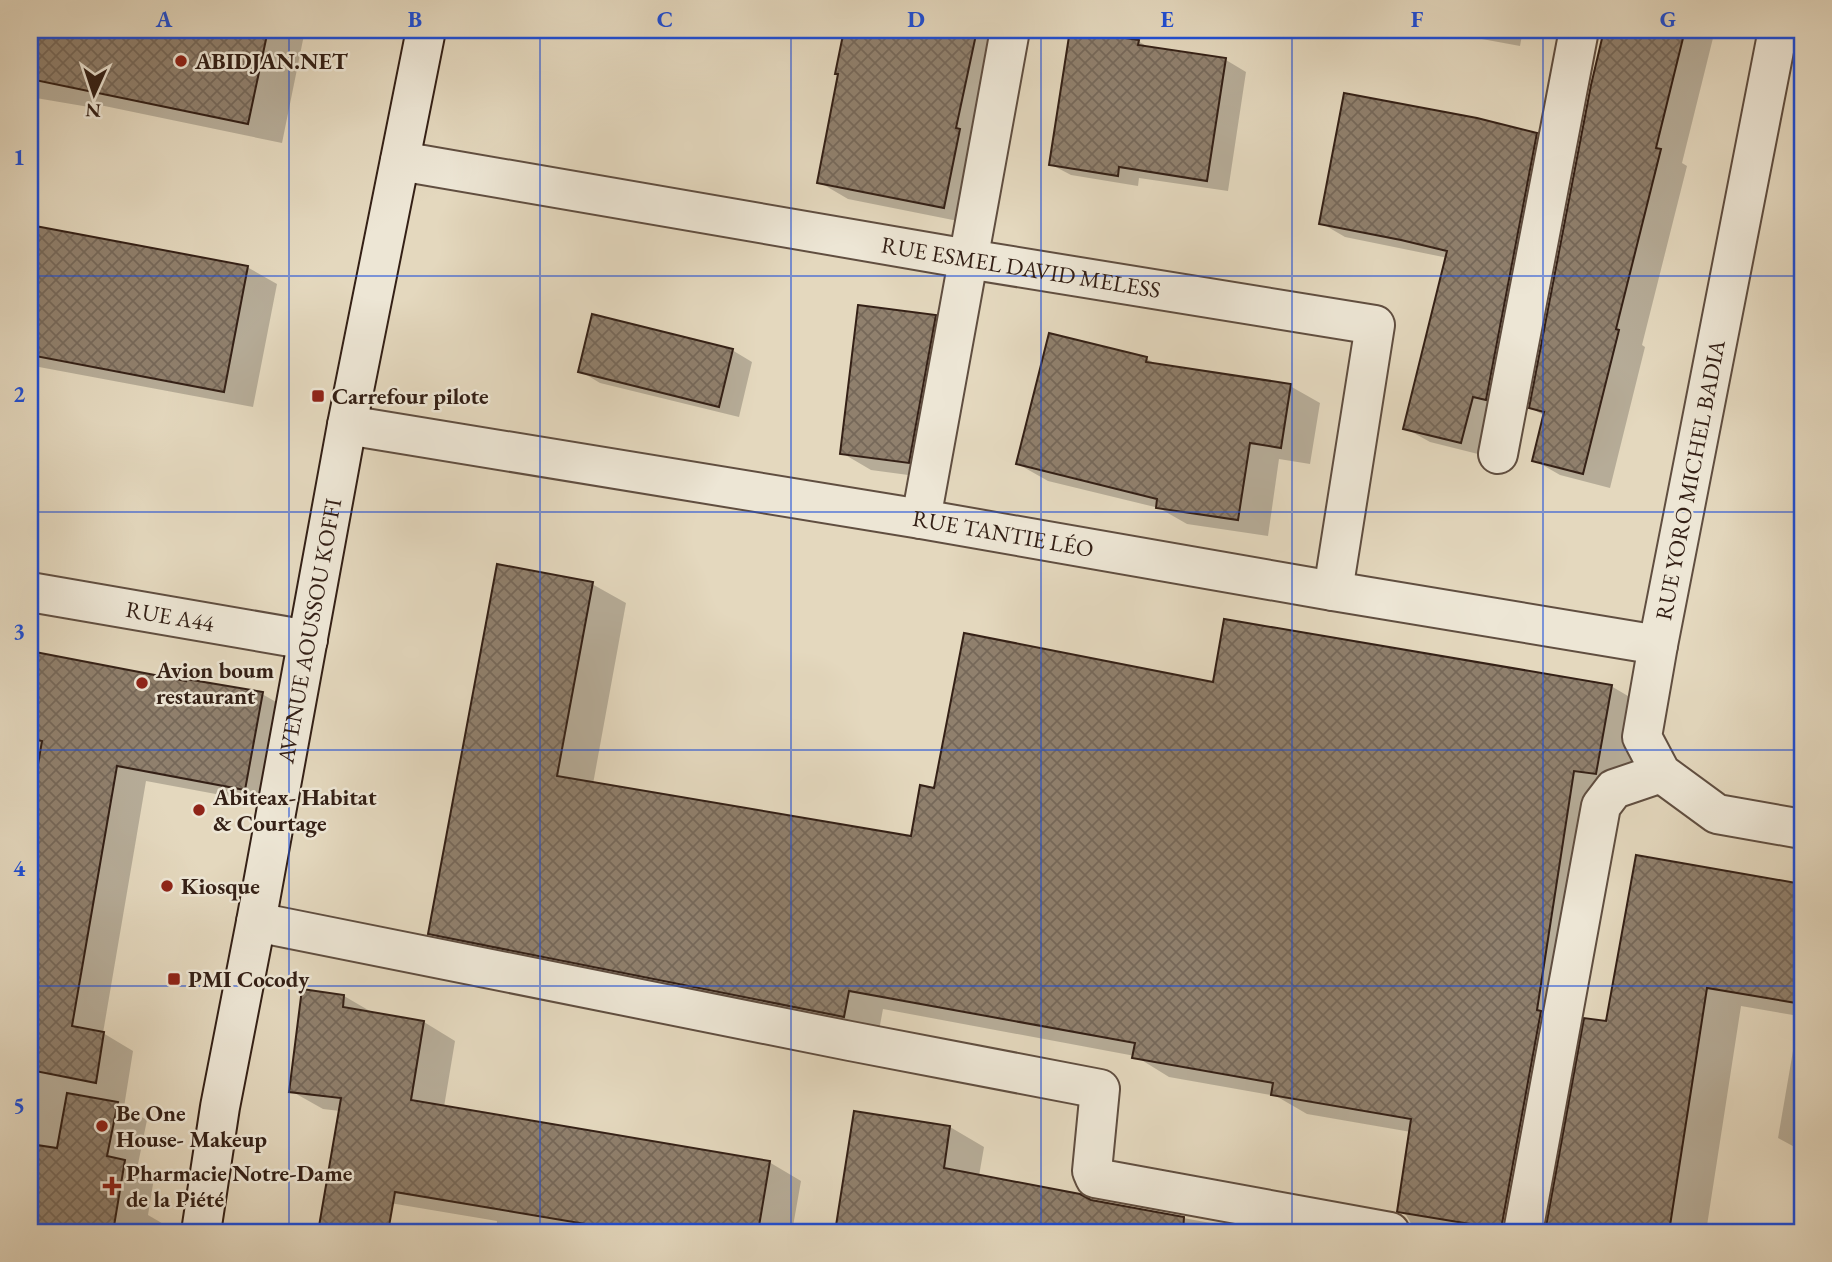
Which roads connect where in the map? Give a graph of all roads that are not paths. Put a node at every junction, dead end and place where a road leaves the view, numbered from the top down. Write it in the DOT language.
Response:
graph roads {
  1 [pos="426,30"];
  2 [pos="1010,30"];
  3 [pos="1579,30"];
  4 [pos="1778,30"];
  5 [pos="400,161"];
  6 [pos="968,259"];
  7 [pos="347,425"];
  8 [pos="1498,454"];
  9 [pos="921,519"];
  10 [pos="1333,591"];
  11 [pos="30,592"];
  12 [pos="308,640"];
  13 [pos="1658,645"];
  14 [pos="1661,773"];
  15 [pos="1802,829"];
  16 [pos="256,922"];
  17 [pos="201,1232"];
  18 [pos="1390,1232"];
  19 [pos="1523,1232"];
  1 -- 5 [label="street, AVENUE AOUSSOU KOFFI"];
  2 -- 6 [label="street"];
  3 -- 8 [label="street"];
  4 -- 13 [label="street, RUE YORO MICHEL BADIA"];
  5 -- 6 [label="street, RUE ESMEL DAVID MELESS"];
  5 -- 7 [label="street, AVENUE AOUSSOU KOFFI"];
  6 -- 9 [label="street"];
  6 -- 10 [label="street, RUE ESMEL DAVID MELESS"];
  7 -- 9 [label="street, RUE TANTIE LÉO"];
  7 -- 12 [label="street, AVENUE AOUSSOU KOFFI"];
  9 -- 10 [label="street, RUE TANTIE LÉO"];
  10 -- 13 [label="street, RUE TANTIE LÉO"];
  11 -- 12 [label="street, RUE A44"];
  12 -- 16 [label="street, AVENUE AOUSSOU KOFFI"];
  13 -- 14 [label="street, RUE YORO MICHEL BADIA"];
  14 -- 15 [label="street, RUE YORO MICHEL BADIA"];
  14 -- 19 [label="street"];
  16 -- 17 [label="street, AVENUE AOUSSOU KOFFI"];
  16 -- 18 [label="street"];
}
